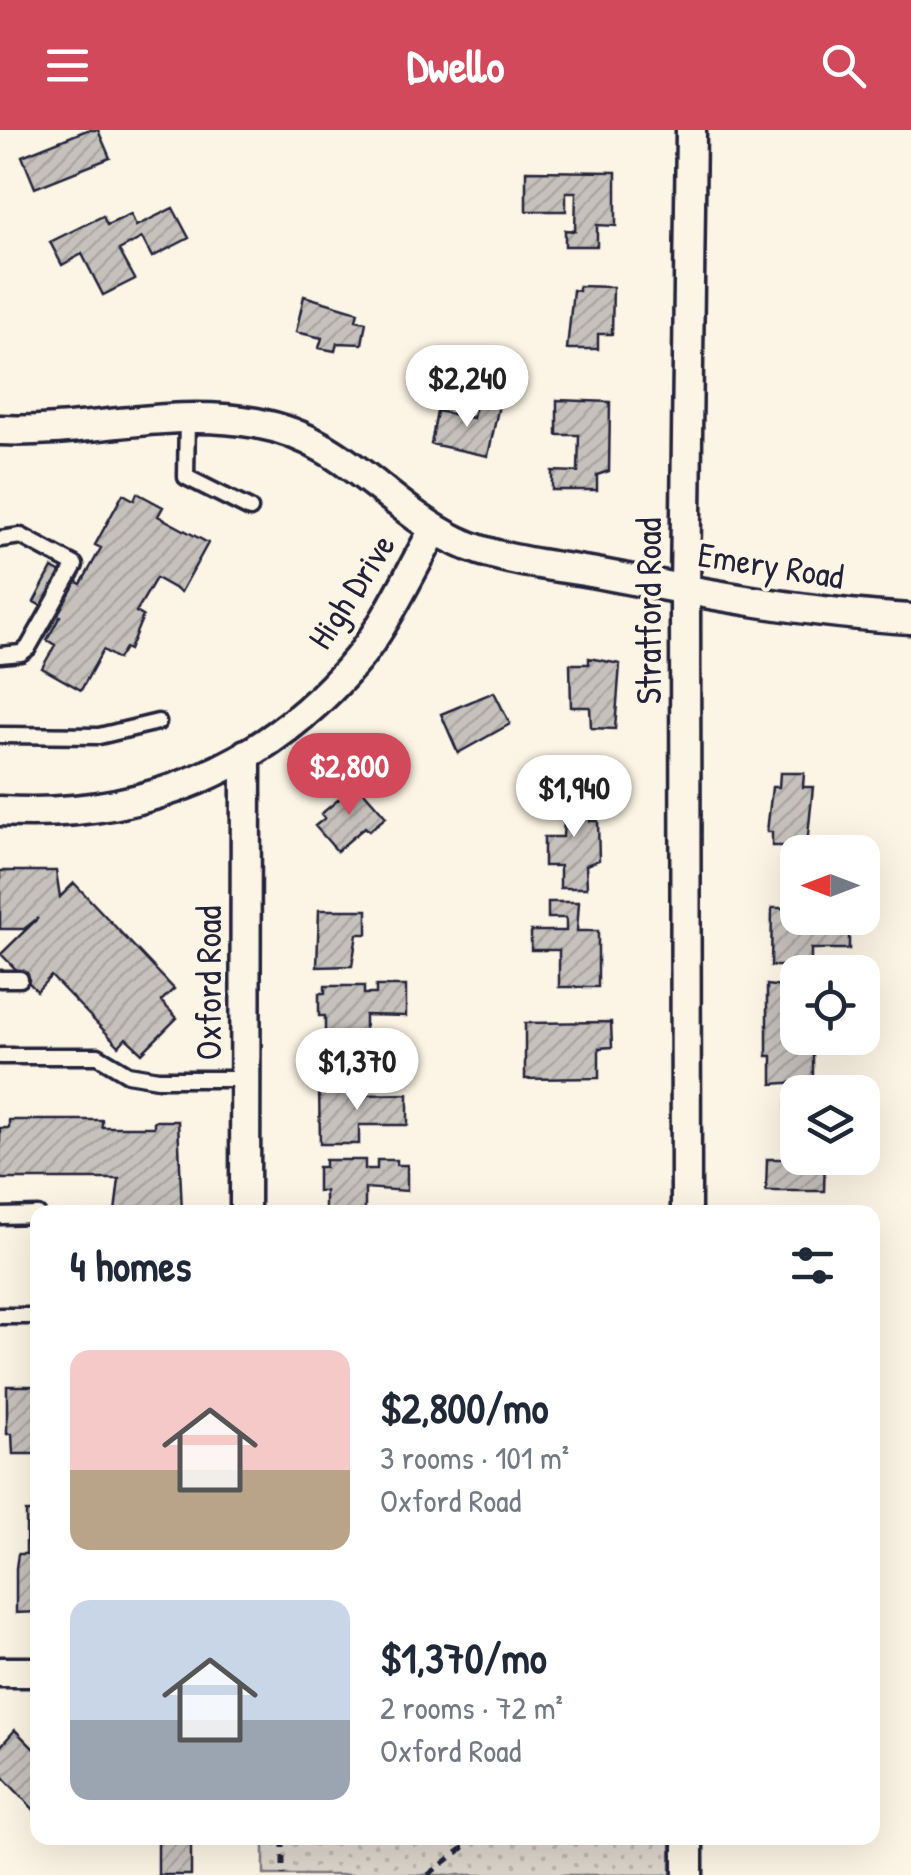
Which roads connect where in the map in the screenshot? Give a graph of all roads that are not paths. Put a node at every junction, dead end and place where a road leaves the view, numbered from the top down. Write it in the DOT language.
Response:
graph roads {
  1 [pos="691,130"];
  2 [pos="187,417"];
  3 [pos="0,430"];
  4 [pos="250,510"];
  5 [pos="434,528"];
  6 [pos="0,540"];
  7 [pos="685,590"];
  8 [pos="911,619"];
  9 [pos="0,656"];
  10 [pos="158,722"];
  11 [pos="0,735"];
  12 [pos="246,754"];
  13 [pos="0,811"];
  14 [pos="0,979"];
  15 [pos="20,979"];
  16 [pos="0,1056"];
  17 [pos="246,1079"];
  18 [pos="245,1205"];
  19 [pos="686,1205"];
  20 [pos="0,1216"];
  21 [pos="30,1216"];
  22 [pos="0,1316"];
  23 [pos="30,1316"];
  24 [pos="0,1672"];
  25 [pos="30,1672"];
  26 [pos="688,1845"];
  27 [pos="688,1875"];
  1 -- 7 [label="street, Stratford Road"];
  2 -- 3 [label="street, Emery Road"];
  2 -- 4 [label="lane"];
  2 -- 5 [label="street, Emery Road"];
  5 -- 7 [label="street, Emery Road"];
  5 -- 12 [label="street, High Drive"];
  6 -- 9 [label="lane"];
  7 -- 8 [label="street, Emery Road"];
  7 -- 19 [label="street, Stratford Road"];
  10 -- 11 [label="lane"];
  12 -- 13 [label="street, High Drive"];
  12 -- 17 [label="street, Oxford Road"];
  14 -- 15 [label="lane"];
  16 -- 17 [label="lane"];
  17 -- 18 [label="street, Oxford Road"];
  20 -- 21 [label="lane"];
  22 -- 23 [label="lane"];
  24 -- 25 [label="street"];
  26 -- 27 [label="street"];
}
